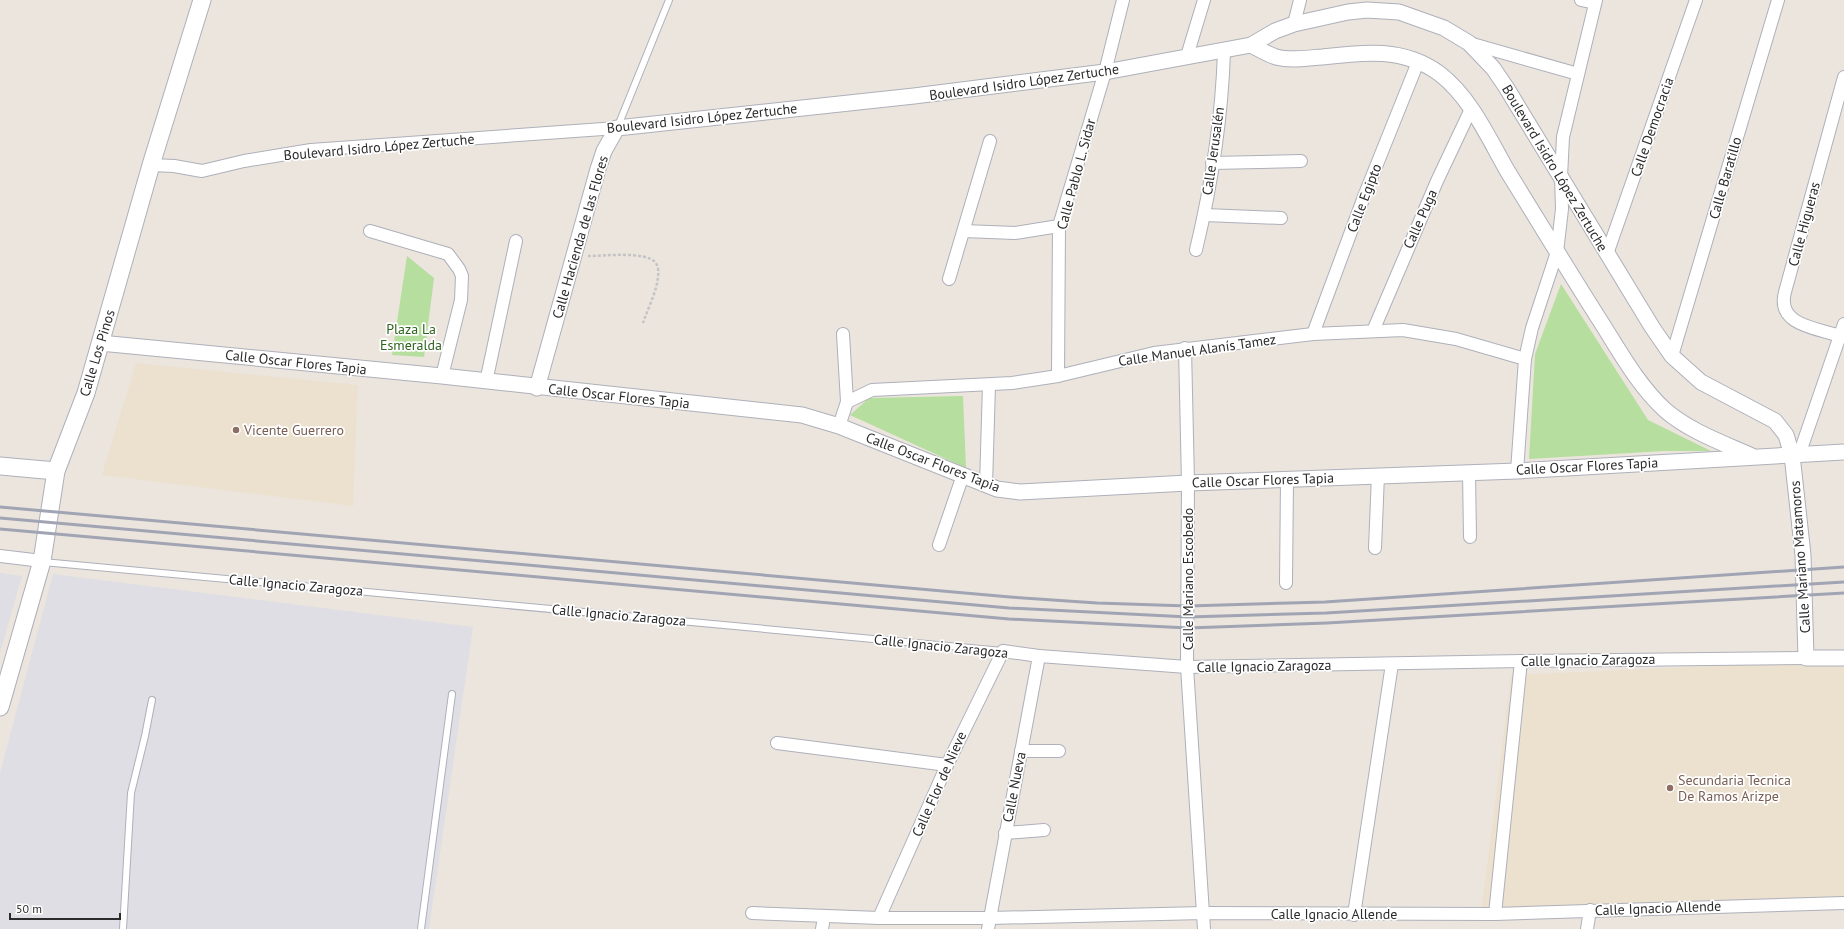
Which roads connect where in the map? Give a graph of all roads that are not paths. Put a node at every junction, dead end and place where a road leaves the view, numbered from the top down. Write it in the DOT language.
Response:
graph roads {
  1 [pos="202,0"];
  2 [pos="669,0"];
  3 [pos="1123,0"];
  4 [pos="1204,0"];
  5 [pos="1300,0"];
  6 [pos="1581,0"];
  7 [pos="1696,0"];
  8 [pos="1778,0"];
  9 [pos="1596,2"];
  10 [pos="1294,24"];
  11 [pos="1469,43"];
  12 [pos="1251,45"];
  13 [pos="1224,51"];
  14 [pos="1187,56"];
  15 [pos="1418,62"];
  16 [pos="1104,72"];
  17 [pos="1578,74"];
  18 [pos="1844,77"];
  19 [pos="1471,109"];
  20 [pos="617,128"];
  21 [pos="990,141"];
  22 [pos="1302,161"];
  23 [pos="1212,163"];
  24 [pos="151,165"];
  25 [pos="1561,177"];
  26 [pos="1205,215"];
  27 [pos="1281,218"];
  28 [pos="1059,226"];
  29 [pos="370,231"];
  30 [pos="964,231"];
  31 [pos="516,241"];
  32 [pos="1196,250"];
  33 [pos="1557,252"];
  34 [pos="1607,254"];
  35 [pos="949,279"];
  36 [pos="1844,324"];
  37 [pos="1372,331"];
  38 [pos="843,334"];
  39 [pos="1313,334"];
  40 [pos="1840,336"];
  41 [pos="100,343"];
  42 [pos="1185,348"];
  43 [pos="1672,356"];
  44 [pos="1525,359"];
  45 [pos="442,376"];
  46 [pos="1058,376"];
  47 [pos="486,382"];
  48 [pos="989,385"];
  49 [pos="537,388"];
  50 [pos="847,402"];
  51 [pos="839,426"];
  52 [pos="1844,452"];
  53 [pos="1795,455"];
  54 [pos="1754,457"];
  55 [pos="0,466"];
  56 [pos="56,471"];
  57 [pos="1517,471"];
  58 [pos="1469,472"];
  59 [pos="963,475"];
  60 [pos="1378,475"];
  61 [pos="1287,480"];
  62 [pos="1188,483"];
  63 [pos="986,484"];
  64 [pos="1470,537"];
  65 [pos="939,545"];
  66 [pos="1375,548"];
  67 [pos="0,556"];
  68 [pos="42,561"];
  69 [pos="1286,583"];
  70 [pos="1003,651"];
  71 [pos="1039,656"];
  72 [pos="1806,658"];
  73 [pos="1844,658"];
  74 [pos="1521,661"];
  75 [pos="1392,664"];
  76 [pos="1187,668"];
  77 [pos="452,694"];
  78 [pos="152,700"];
  79 [pos="0,707"];
  80 [pos="777,743"];
  81 [pos="1021,751"];
  82 [pos="1059,751"];
  83 [pos="947,765"];
  84 [pos="1044,830"];
  85 [pos="1005,834"];
  86 [pos="1844,903"];
  87 [pos="1590,910"];
  88 [pos="752,913"];
  89 [pos="1203,913"];
  90 [pos="1495,914"];
  91 [pos="1354,915"];
  92 [pos="879,918"];
  93 [pos="823,923"];
  94 [pos="989,923"];
  95 [pos="123,929"];
  96 [pos="421,929"];
  97 [pos="1204,929"];
  98 [pos="1587,929"];
  1 -- 24 [label="main road, Calle Los Pinos"];
  2 -- 20 [label="lane, Calle Hacienda de las Flores"];
  3 -- 16 [label="street, Calle Pablo L. Sidar"];
  4 -- 14 [label="street"];
  5 -- 10 [label="street"];
  6 -- 9 [label="street"];
  7 -- 34 [label="street, Calle Democracia"];
  8 -- 43 [label="street, Calle Baratillo"];
  9 -- 17 [label="street"];
  10 -- 11 [label="street, Boulevard Isidro López Zertuche"];
  10 -- 12 [label="street, Boulevard Isidro López Zertuche"];
  11 -- 17 [label="street"];
  11 -- 25 [label="street, Boulevard Isidro López Zertuche"];
  12 -- 13 [label="street, Boulevard Isidro López Zertuche"];
  12 -- 15 [label="street"];
  13 -- 14 [label="street, Boulevard Isidro López Zertuche"];
  13 -- 23 [label="street, Calle Jerusalén"];
  14 -- 16 [label="street, Boulevard Isidro López Zertuche"];
  15 -- 19 [label="street"];
  15 -- 39 [label="street, Calle Egipto"];
  16 -- 20 [label="street, Boulevard Isidro López Zertuche"];
  16 -- 28 [label="street, Calle Pablo L. Sidar"];
  17 -- 25 [label="street"];
  18 -- 40 [label="street, Calle Higueras"];
  19 -- 33 [label="street"];
  19 -- 37 [label="street, Calle Puga"];
  20 -- 24 [label="street, Boulevard Isidro López Zertuche"];
  20 -- 49 [label="street, Calle Hacienda de las Flores"];
  21 -- 30 [label="street"];
  22 -- 23 [label="street"];
  23 -- 26 [label="street, Calle Jerusalén"];
  24 -- 41 [label="main road, Calle Los Pinos"];
  25 -- 33 [label="street"];
  25 -- 34 [label="street, Boulevard Isidro López Zertuche"];
  26 -- 27 [label="street"];
  26 -- 32 [label="street, Calle Jerusalén"];
  28 -- 30 [label="street"];
  28 -- 46 [label="street, Calle Pablo L. Sidar"];
  29 -- 45 [label="street"];
  30 -- 35 [label="street"];
  31 -- 47 [label="street"];
  33 -- 44 [label="street"];
  33 -- 54 [label="street"];
  34 -- 43 [label="street, Boulevard Isidro López Zertuche"];
  36 -- 40 [label="street"];
  37 -- 39 [label="street, Calle Manuel Alanís Tamez"];
  37 -- 44 [label="street, Calle Manuel Alanís Tamez"];
  38 -- 50 [label="street"];
  39 -- 42 [label="street, Calle Manuel Alanís Tamez"];
  40 -- 53 [label="street"];
  41 -- 45 [label="street, Calle Oscar Flores Tapia"];
  41 -- 56 [label="main road, Calle Los Pinos"];
  42 -- 46 [label="street, Calle Manuel Alanís Tamez"];
  42 -- 62 [label="street, Calle Mariano Escobedo"];
  43 -- 53 [label="street, Boulevard Isidro López Zertuche"];
  44 -- 57 [label="street"];
  45 -- 47 [label="street, Calle Oscar Flores Tapia"];
  46 -- 48 [label="street, Calle Manuel Alanís Tamez"];
  47 -- 49 [label="street, Calle Oscar Flores Tapia"];
  48 -- 50 [label="street, Calle Manuel Alanís Tamez"];
  48 -- 63 [label="street"];
  49 -- 51 [label="street, Calle Oscar Flores Tapia"];
  50 -- 51 [label="street"];
  51 -- 59 [label="street, Calle Oscar Flores Tapia"];
  52 -- 53 [label="street, Calle Oscar Flores Tapia"];
  53 -- 54 [label="street, Calle Oscar Flores Tapia"];
  53 -- 72 [label="street, Calle Mariano Matamoros"];
  54 -- 57 [label="street, Calle Oscar Flores Tapia"];
  55 -- 56 [label="main road"];
  56 -- 68 [label="main road, Calle Los Pinos"];
  57 -- 58 [label="street, Calle Oscar Flores Tapia"];
  58 -- 60 [label="street, Calle Oscar Flores Tapia"];
  58 -- 64 [label="street"];
  59 -- 63 [label="street, Calle Oscar Flores Tapia"];
  59 -- 65 [label="street"];
  60 -- 61 [label="street, Calle Oscar Flores Tapia"];
  60 -- 66 [label="street"];
  61 -- 62 [label="street, Calle Oscar Flores Tapia"];
  61 -- 69 [label="street"];
  62 -- 63 [label="street, Calle Oscar Flores Tapia"];
  62 -- 76 [label="street, Calle Mariano Escobedo"];
  67 -- 68 [label="street"];
  68 -- 70 [label="lane, Calle Ignacio Zaragoza"];
  68 -- 79 [label="main road, Calle Los Pinos"];
  70 -- 71 [label="street, Calle Ignacio Zaragoza"];
  70 -- 83 [label="street, Calle Flor de Nieve"];
  71 -- 76 [label="street, Calle Ignacio Zaragoza"];
  71 -- 81 [label="street, Calle Nueva"];
  72 -- 73 [label="street, Calle Ignacio Zaragoza"];
  72 -- 74 [label="street, Calle Ignacio Zaragoza"];
  74 -- 75 [label="street, Calle Ignacio Zaragoza"];
  74 -- 90 [label="street"];
  75 -- 76 [label="street, Calle Ignacio Zaragoza"];
  75 -- 91 [label="street"];
  76 -- 89 [label="street, Calle Mariano Escobedo"];
  77 -- 96 [label="lane"];
  78 -- 95 [label="lane"];
  80 -- 83 [label="street"];
  81 -- 82 [label="street"];
  81 -- 85 [label="street, Calle Nueva"];
  83 -- 92 [label="street, Calle Flor de Nieve"];
  84 -- 85 [label="street"];
  85 -- 94 [label="street, Calle Nueva"];
  86 -- 87 [label="street, Calle Ignacio Allende"];
  87 -- 90 [label="street, Calle Ignacio Allende"];
  87 -- 98 [label="street"];
  88 -- 93 [label="street, Calle Ignacio Allende"];
  89 -- 91 [label="street, Calle Ignacio Allende"];
  89 -- 94 [label="street, Calle Ignacio Allende"];
  89 -- 97 [label="street, Calle Mariano Escobedo"];
  90 -- 91 [label="street, Calle Ignacio Allende"];
  92 -- 93 [label="street, Calle Ignacio Allende"];
  92 -- 94 [label="street, Calle Ignacio Allende"];
}
